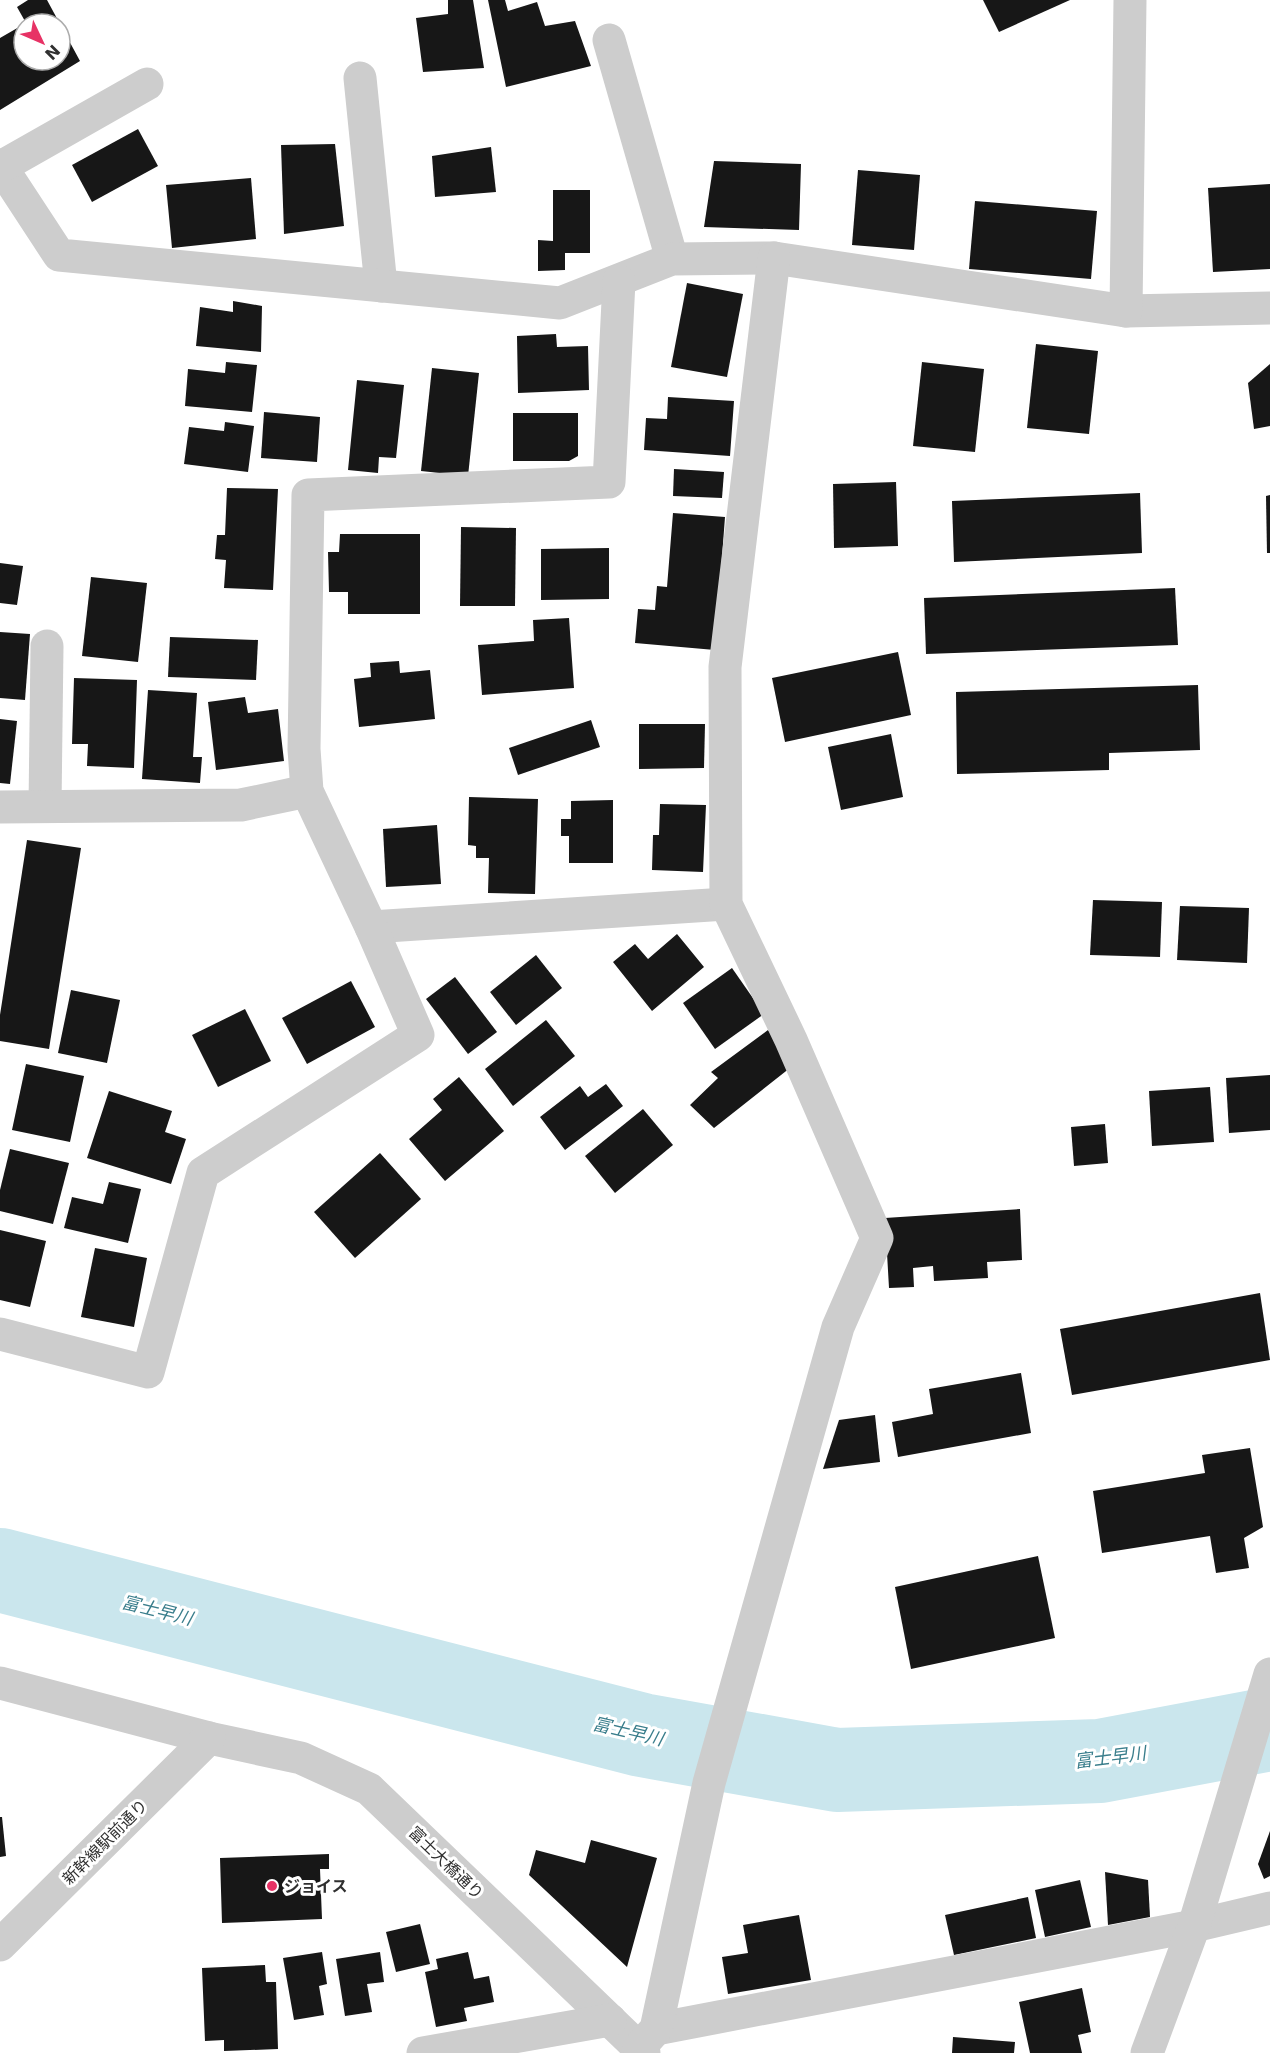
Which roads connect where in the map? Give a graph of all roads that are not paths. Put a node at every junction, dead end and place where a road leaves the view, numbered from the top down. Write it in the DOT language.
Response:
graph roads {
  1 [pos="1130,0"];
  2 [pos="609,40"];
  3 [pos="360,78"];
  4 [pos="147,84"];
  5 [pos="1,166"];
  6 [pos="774,258"];
  7 [pos="672,259"];
  8 [pos="619,281"];
  9 [pos="381,286"];
  10 [pos="1270,308"];
  11 [pos="1126,311"];
  12 [pos="47,646"];
  13 [pos="307,790"];
  14 [pos="45,806"];
  15 [pos="0,807"];
  16 [pos="726,904"];
  17 [pos="371,927"];
  18 [pos="0,1334"];
  19 [pos="1270,1675"];
  20 [pos="0,1683"];
  21 [pos="209,1738"];
  22 [pos="1270,1908"];
  23 [pos="1194,1926"];
  24 [pos="0,1946"];
  25 [pos="610,2020"];
  26 [pos="646,2044"];
  27 [pos="423,2053"];
  28 [pos="1147,2053"];
  1 -- 11 [label="street"];
  2 -- 7 [label="street"];
  3 -- 9 [label="street"];
  4 -- 5 [label="street"];
  5 -- 9 [label="street"];
  6 -- 7 [label="street"];
  6 -- 11 [label="street"];
  6 -- 16 [label="street"];
  7 -- 8 [label="street"];
  8 -- 9 [label="street"];
  8 -- 13 [label="street"];
  10 -- 11 [label="street"];
  12 -- 14 [label="street"];
  13 -- 14 [label="street"];
  13 -- 17 [label="street"];
  14 -- 15 [label="street"];
  16 -- 17 [label="street"];
  16 -- 26 [label="street"];
  17 -- 18 [label="street"];
  19 -- 23 [label="street"];
  20 -- 21 [label="street, 富士大橋通り"];
  21 -- 24 [label="street, 新幹線駅前通り"];
  21 -- 25 [label="street, 富士大橋通り"];
  22 -- 23 [label="street"];
  23 -- 26 [label="street"];
  23 -- 28 [label="street"];
  25 -- 26 [label="street, 富士大橋通り"];
  25 -- 27 [label="street"];
}
